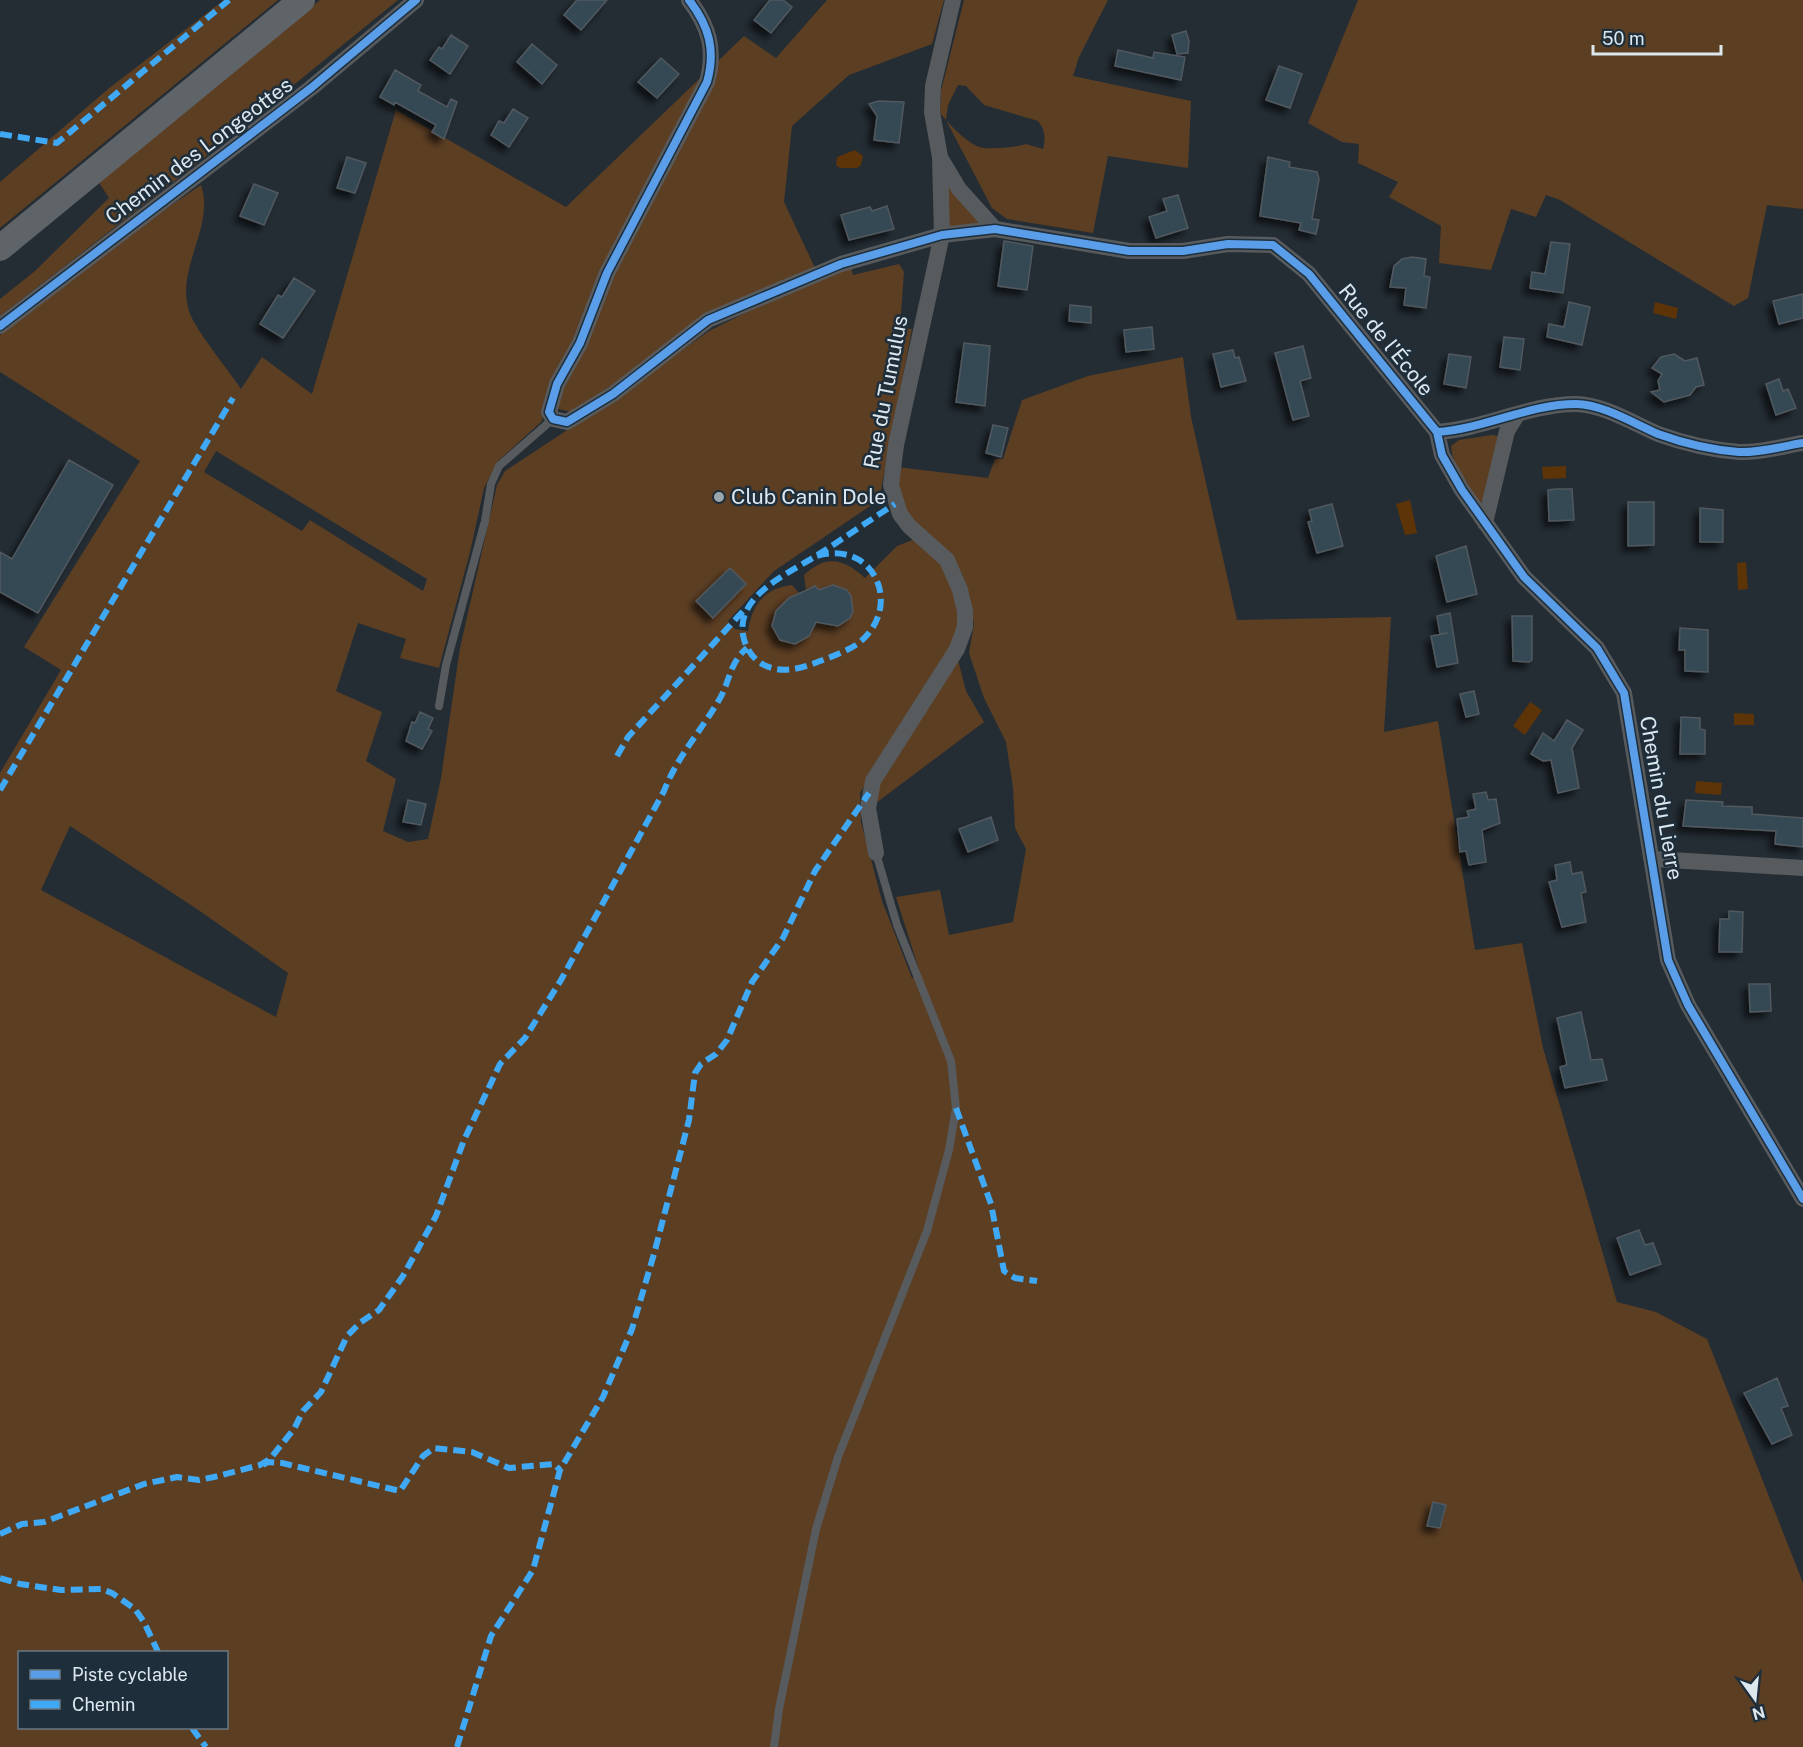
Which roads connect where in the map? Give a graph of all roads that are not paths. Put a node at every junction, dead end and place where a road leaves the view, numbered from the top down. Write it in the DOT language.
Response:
graph roads {
  1 [pos="302,0"];
  2 [pos="416,0"];
  3 [pos="689,0"];
  4 [pos="953,0"];
  5 [pos="940,157"];
  6 [pos="995,229"];
  7 [pos="942,235"];
  8 [pos="0,248"];
  9 [pos="0,326"];
  10 [pos="1517,415"];
  11 [pos="553,418"];
  12 [pos="1437,432"];
  13 [pos="1803,443"];
  14 [pos="1485,523"];
  15 [pos="439,706"];
  16 [pos="876,853"];
  17 [pos="1654,859"];
  18 [pos="1803,868"];
  19 [pos="1803,1199"];
  20 [pos="774,1747"];
  1 -- 8 [label="main road"];
  2 -- 9 [label="street, Chemin des Longeottes"];
  3 -- 11 [label="street"];
  4 -- 5 [label="street, Rue du Tumulus"];
  5 -- 6 [label="street"];
  5 -- 7 [label="street, Rue du Tumulus"];
  6 -- 7 [label="street, Rue de l'École"];
  6 -- 12 [label="street, Rue de l'École"];
  7 -- 11 [label="street, Rue de l'École"];
  7 -- 16 [label="street, Rue du Tumulus"];
  10 -- 12 [label="street"];
  10 -- 13 [label="street"];
  10 -- 14 [label="street"];
  11 -- 15 [label="lane"];
  12 -- 14 [label="street, Chemin du Lierre"];
  14 -- 17 [label="street, Chemin du Lierre"];
  16 -- 20 [label="lane"];
  17 -- 18 [label="street"];
  17 -- 19 [label="street, Chemin du Lierre"];
}
